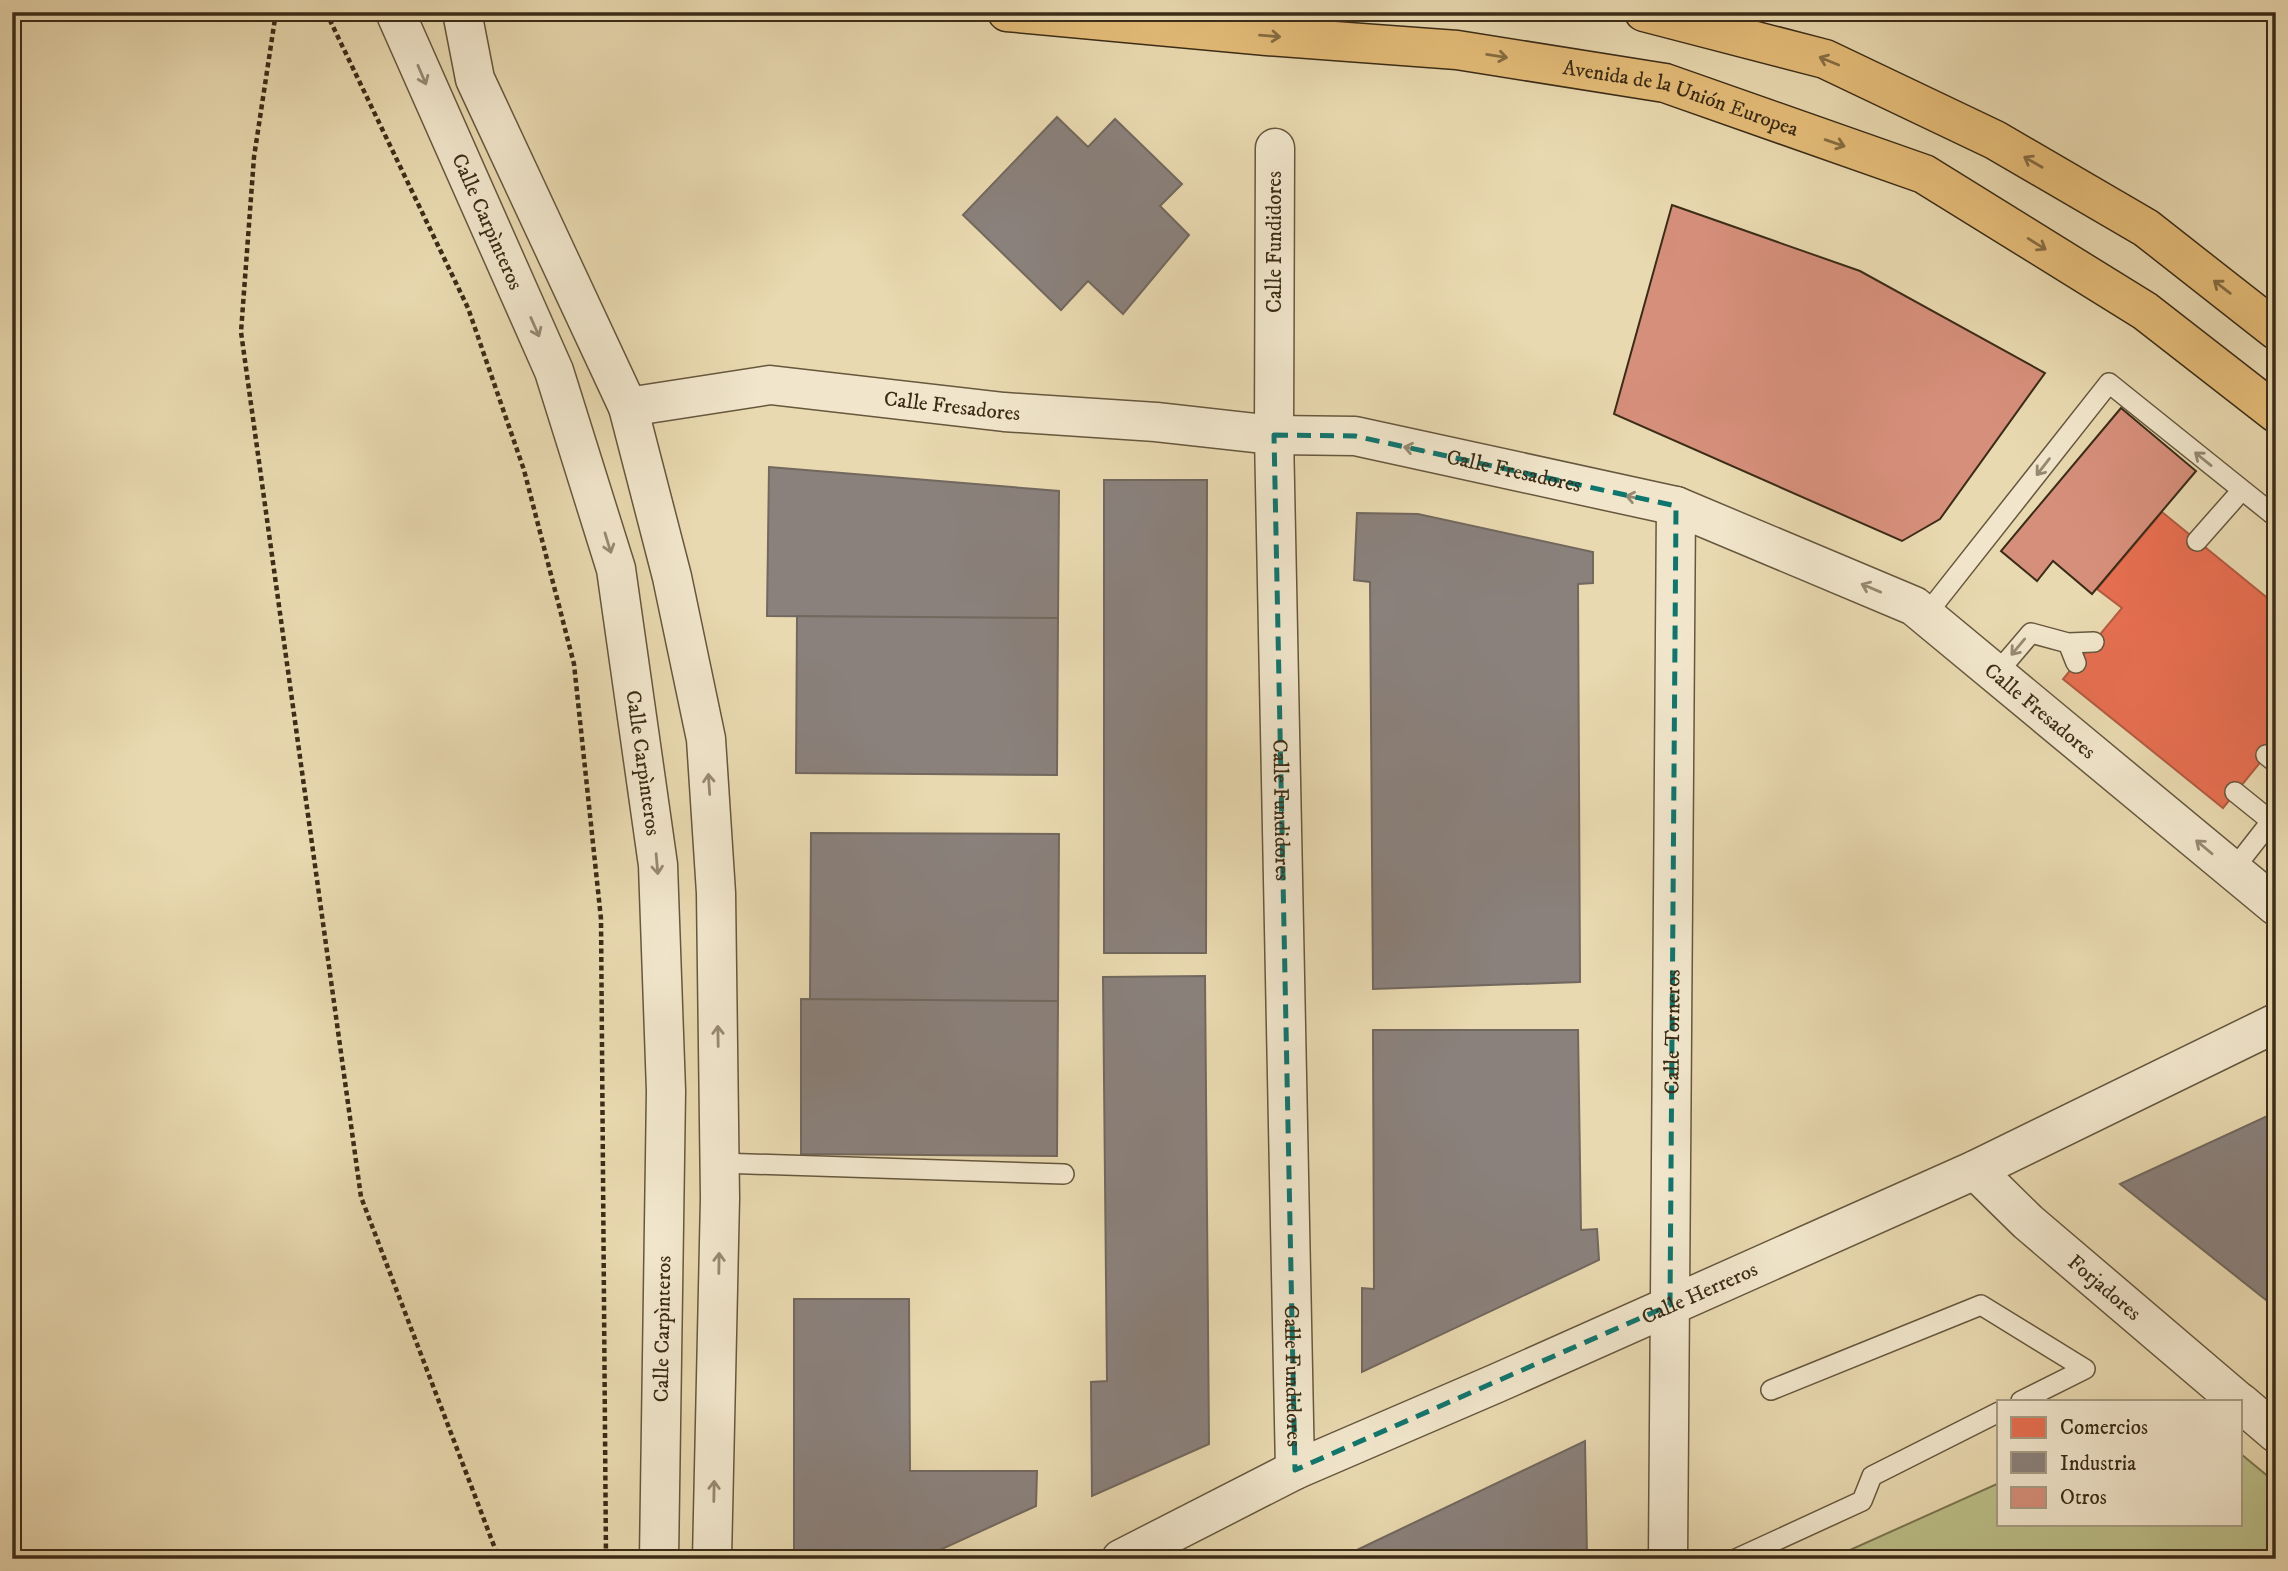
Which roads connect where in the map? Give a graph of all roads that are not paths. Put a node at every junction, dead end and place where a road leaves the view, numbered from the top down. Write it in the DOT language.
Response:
graph roads {
  1 [pos="395,12"];
  2 [pos="462,12"];
  3 [pos="1007,12"];
  4 [pos="1644,12"];
  5 [pos="1275,148"];
  6 [pos="2276,330"];
  7 [pos="628,407"];
  8 [pos="2276,413"];
  9 [pos="1274,435"];
  10 [pos="2242,490"];
  11 [pos="1675,506"];
  12 [pos="2276,517"];
  13 [pos="2197,541"];
  14 [pos="1925,615"];
  15 [pos="2094,642"];
  16 [pos="2068,643"];
  17 [pos="2076,663"];
  18 [pos="1996,674"];
  19 [pos="2235,792"];
  20 [pos="2274,818"];
  21 [pos="2233,870"];
  22 [pos="2276,906"];
  23 [pos="2276,1023"];
  24 [pos="720,1163"];
  25 [pos="1975,1170"];
  26 [pos="1064,1174"];
  27 [pos="1670,1305"];
  28 [pos="1771,1390"];
  29 [pos="2023,1400"];
  30 [pos="2237,1400"];
  31 [pos="2242,1405"];
  32 [pos="1997,1413"];
  33 [pos="2276,1433"];
  34 [pos="1295,1470"];
  35 [pos="659,1559"];
  36 [pos="712,1559"];
  37 [pos="1121,1559"];
  38 [pos="1668,1559"];
  39 [pos="1736,1559"];
  1 -- 35 [label="street, Calle Carpìnteros, one-way"];
  2 -- 7 [label="street"];
  3 -- 8 [label="main road, Avenida de la Unión Europea, one-way"];
  6 -- 4 [label="main road, one-way"];
  5 -- 9 [label="street, Calle Fundidores"];
  7 -- 9 [label="street, Calle Fresadores"];
  24 -- 7 [label="street, one-way"];
  11 -- 9 [label="street, Calle Fresadores, one-way"];
  9 -- 34 [label="street, Calle Fundidores"];
  10 -- 12 [label="lane"];
  10 -- 13 [label="lane"];
  10 -- 14 [label="lane, one-way"];
  14 -- 11 [label="street, Calle Fresadores, one-way"];
  11 -- 27 [label="street, Calle Torneros"];
  14 -- 18 [label="street, Calle Fresadores"];
  15 -- 16 [label="lane"];
  16 -- 17 [label="lane"];
  16 -- 18 [label="lane, one-way"];
  21 -- 18 [label="street, Calle Fresadores, one-way"];
  19 -- 20 [label="lane"];
  20 -- 21 [label="lane"];
  21 -- 22 [label="street, Calle Fresadores"];
  23 -- 25 [label="street, Calle Herreros"];
  24 -- 26 [label="lane"];
  36 -- 24 [label="street, one-way"];
  25 -- 27 [label="street, Calle Herreros"];
  25 -- 30 [label="street, Forjadores"];
  27 -- 34 [label="street, Calle Herreros"];
  27 -- 38 [label="street, Calle Torneros"];
  28 -- 29 [label="lane"];
  31 -- 33 [label="street, Forjadores"];
  32 -- 39 [label="lane"];
  34 -- 37 [label="street, Calle Herreros"];
}
